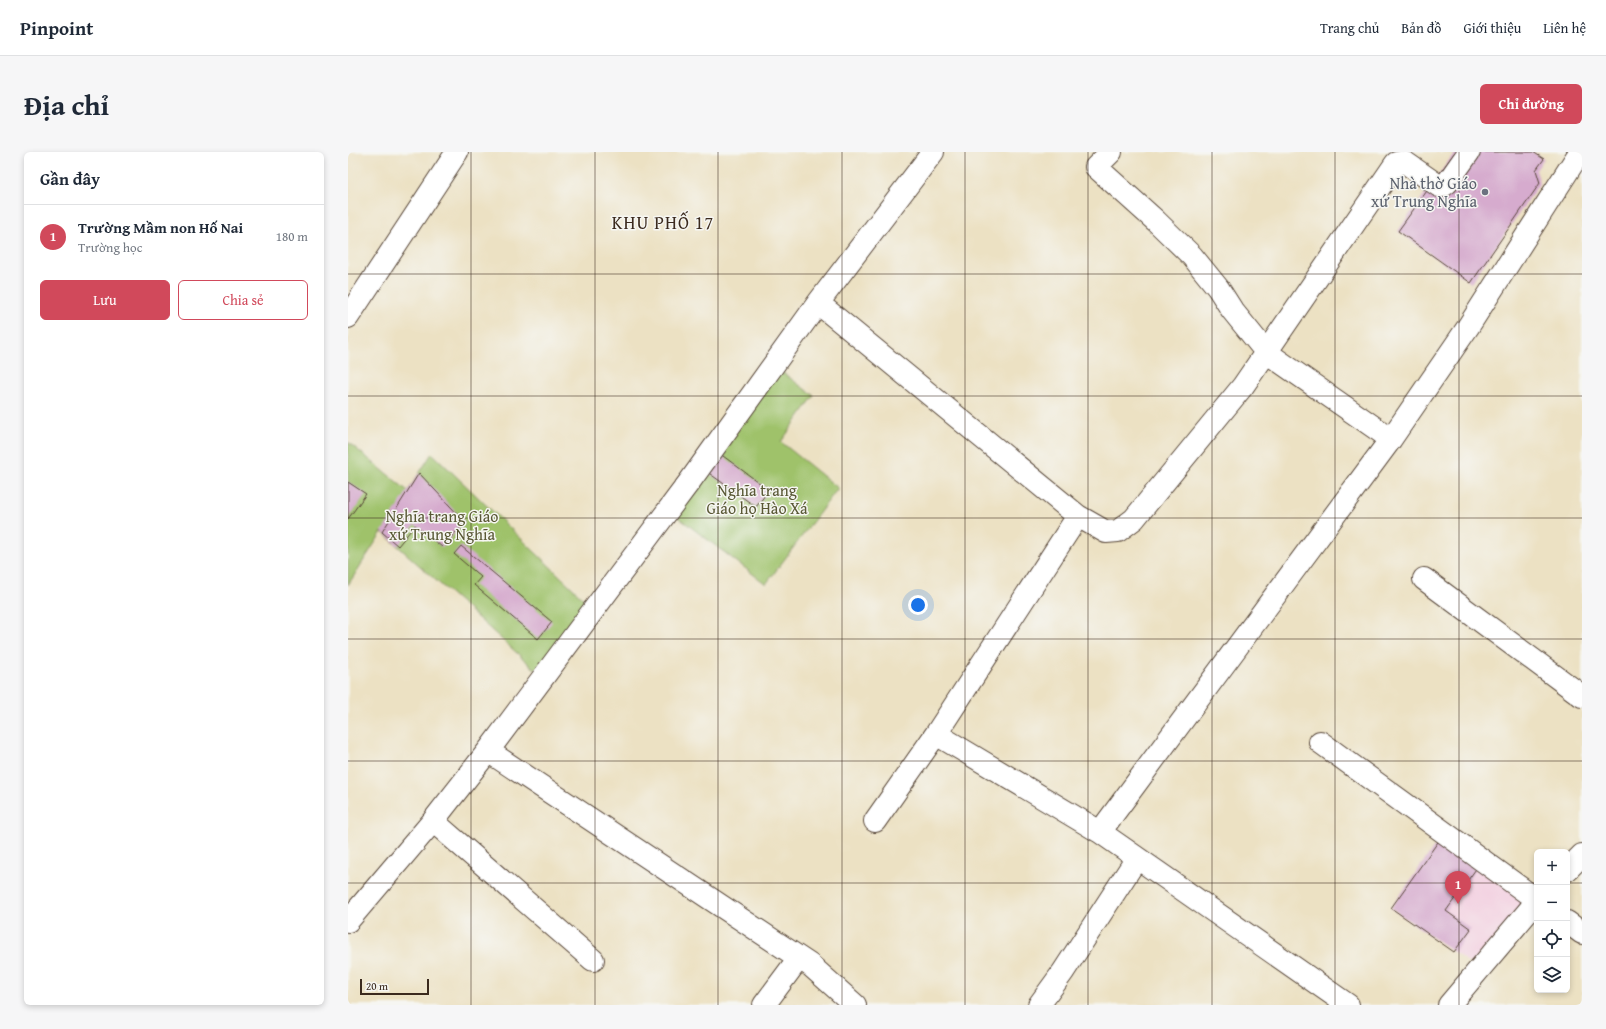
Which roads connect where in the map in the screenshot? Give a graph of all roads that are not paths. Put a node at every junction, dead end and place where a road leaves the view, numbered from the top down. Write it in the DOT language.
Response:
graph roads {
  1 [pos="457,152"];
  2 [pos="933,152"];
  3 [pos="1111,152"];
  4 [pos="1469,152"];
  5 [pos="1580,152"];
  6 [pos="818,303"];
  7 [pos="348,317"];
  8 [pos="1266,352"];
  9 [pos="1391,439"];
  10 [pos="1078,516"];
  11 [pos="1424,579"];
  12 [pos="1582,696"];
  13 [pos="936,734"];
  14 [pos="1320,742"];
  15 [pos="488,751"];
  16 [pos="433,821"];
  17 [pos="875,821"];
  18 [pos="1100,832"];
  19 [pos="1582,855"];
  20 [pos="1136,858"];
  21 [pos="1570,867"];
  22 [pos="1534,898"];
  23 [pos="1534,904"];
  24 [pos="348,921"];
  25 [pos="1570,924"];
  26 [pos="1582,933"];
  27 [pos="799,958"];
  28 [pos="593,960"];
  29 [pos="764,1005"];
  30 [pos="855,1005"];
  31 [pos="1039,1005"];
  32 [pos="1348,1005"];
  33 [pos="1449,1005"];
  1 -- 7 [label="street"];
  2 -- 6 [label="street"];
  3 -- 8 [label="street"];
  4 -- 8 [label="street"];
  5 -- 9 [label="street"];
  6 -- 10 [label="street"];
  6 -- 15 [label="street"];
  8 -- 9 [label="street"];
  8 -- 10 [label="street"];
  9 -- 18 [label="street"];
  10 -- 13 [label="street"];
  11 -- 12 [label="street"];
  13 -- 17 [label="street"];
  13 -- 18 [label="street"];
  14 -- 22 [label="street"];
  15 -- 16 [label="street"];
  15 -- 27 [label="street"];
  16 -- 24 [label="street"];
  16 -- 28 [label="street"];
  18 -- 20 [label="street"];
  19 -- 21 [label="street"];
  20 -- 31 [label="street"];
  20 -- 32 [label="street"];
  23 -- 33 [label="street"];
  25 -- 26 [label="street"];
  27 -- 29 [label="street"];
  27 -- 30 [label="street"];
}
